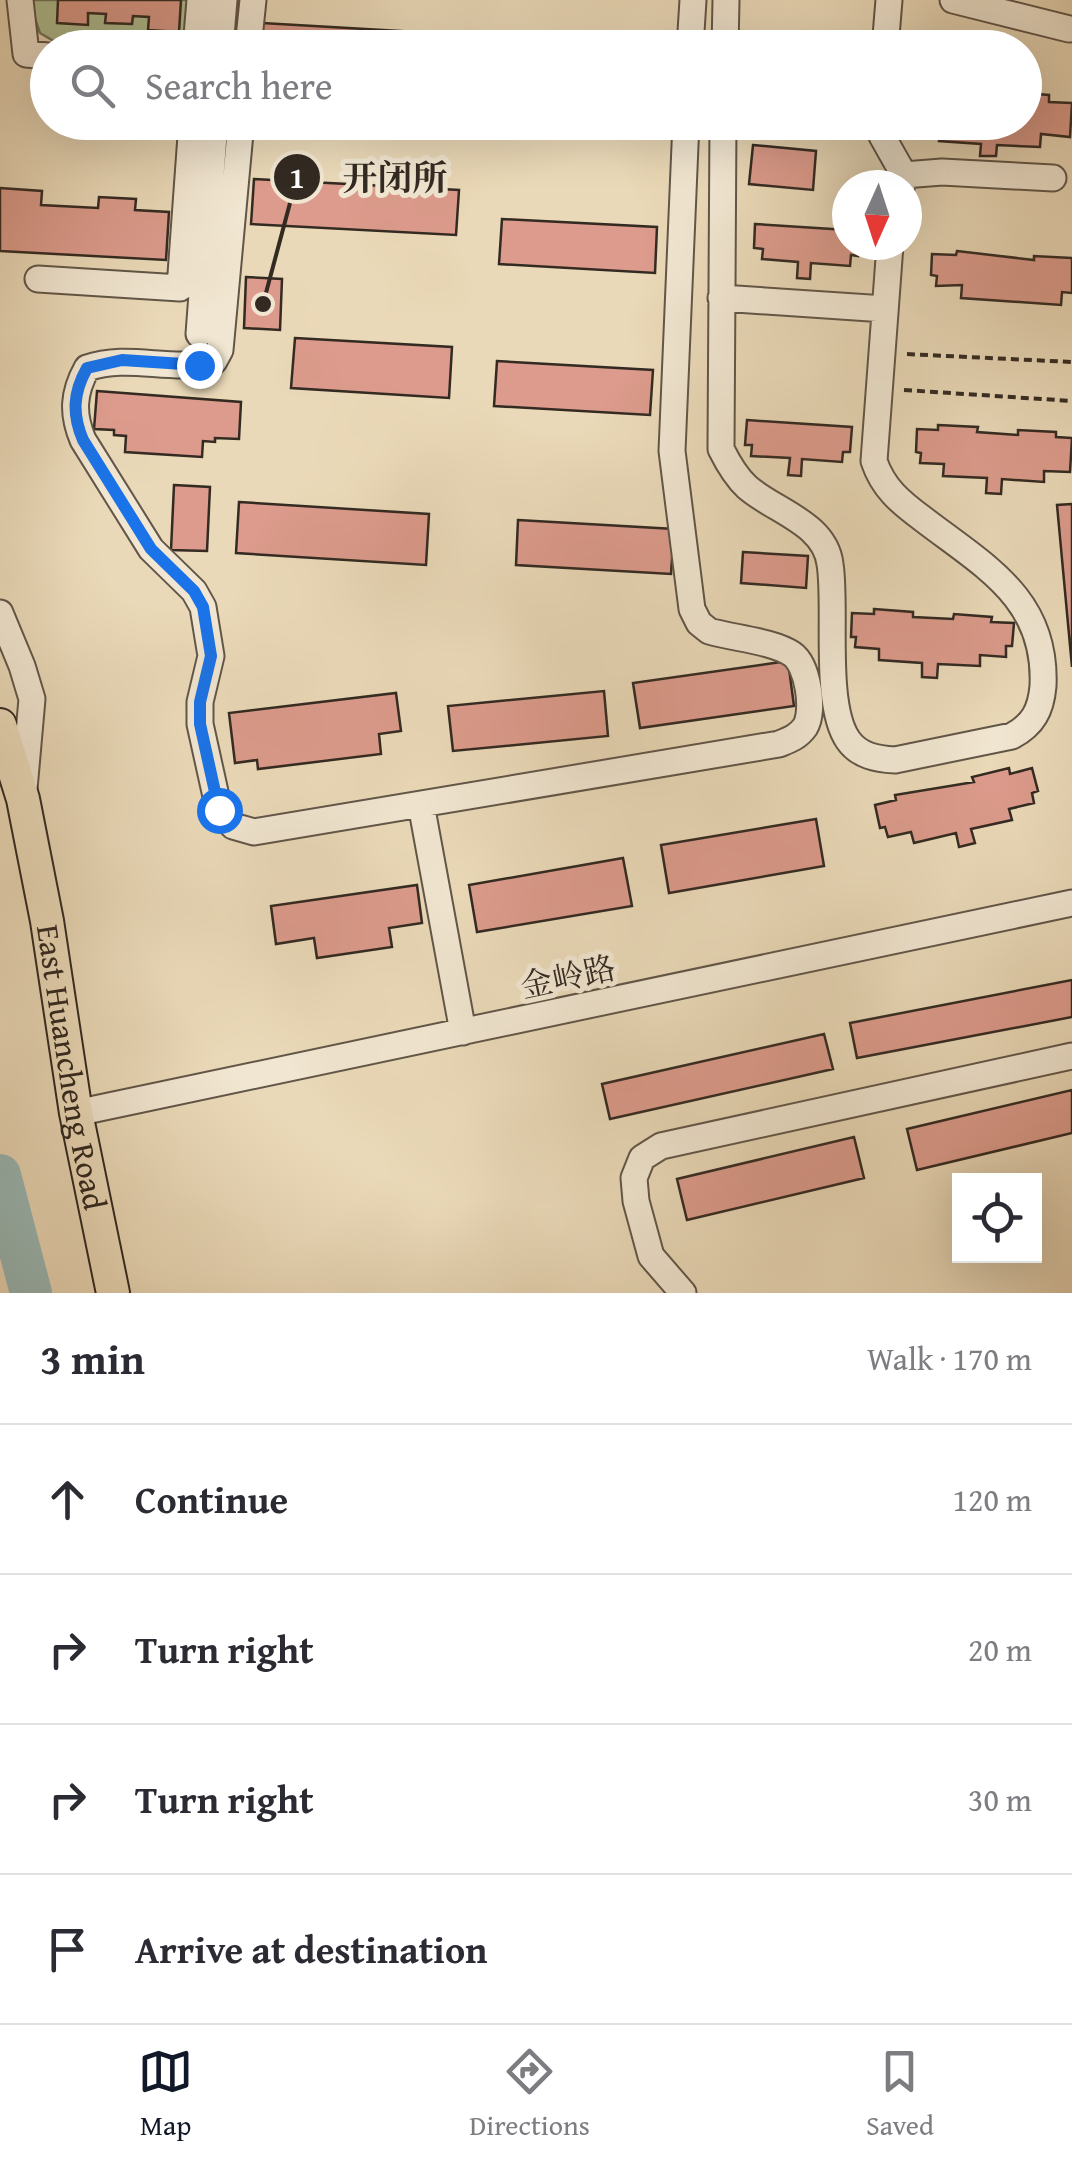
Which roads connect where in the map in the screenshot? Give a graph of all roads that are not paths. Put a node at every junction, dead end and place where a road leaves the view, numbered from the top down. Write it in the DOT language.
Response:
graph roads {
  1 [pos="20,0"];
  2 [pos="200,0"];
  3 [pos="224,0"];
  4 [pos="252,0"];
  5 [pos="694,0"];
  6 [pos="726,0"];
  7 [pos="889,0"];
  8 [pos="953,0"];
  9 [pos="1069,29"];
  10 [pos="198,30"];
  11 [pos="222,30"];
  12 [pos="250,30"];
  13 [pos="692,30"];
  14 [pos="725,30"];
  15 [pos="886,30"];
  16 [pos="30,54"];
  17 [pos="191,140"];
  18 [pos="214,140"];
  19 [pos="239,140"];
  20 [pos="685,140"];
  21 [pos="723,140"];
  22 [pos="884,140"];
  23 [pos="898,170"];
  24 [pos="922,176"];
  25 [pos="1053,178"];
  26 [pos="889,260"];
  27 [pos="38,279"];
  28 [pos="721,298"];
  29 [pos="886,309"];
  30 [pos="199,334"];
  31 [pos="0,613"];
  32 [pos="0,725"];
  33 [pos="24,799"];
  34 [pos="421,804"];
  35 [pos="1072,903"];
  36 [pos="463,1032"];
  37 [pos="1072,1056"];
  38 [pos="76,1113"];
  39 [pos="113,1293"];
  40 [pos="683,1293"];
  1 -- 16 [label="street"];
  2 -- 10 [label="street"];
  3 -- 11 [label="street"];
  4 -- 12 [label="street"];
  5 -- 13 [label="street"];
  6 -- 14 [label="street"];
  7 -- 15 [label="street"];
  8 -- 9 [label="street"];
  17 -- 27 [label="street"];
  18 -- 30 [label="street"];
  19 -- 34 [label="street"];
  20 -- 34 [label="street"];
  21 -- 28 [label="street"];
  22 -- 23 [label="street"];
  24 -- 25 [label="street"];
  26 -- 29 [label="street"];
  28 -- 29 [label="street"];
  28 -- 29 [label="street"];
  31 -- 33 [label="street"];
  32 -- 33 [label="main road, East Huancheng Road"];
  33 -- 38 [label="main road, East Huancheng Road"];
  34 -- 36 [label="street"];
  35 -- 36 [label="street, 金岭路"];
  36 -- 38 [label="street, 金岭路"];
  37 -- 40 [label="street"];
  38 -- 39 [label="main road, East Huancheng Road"];
}
